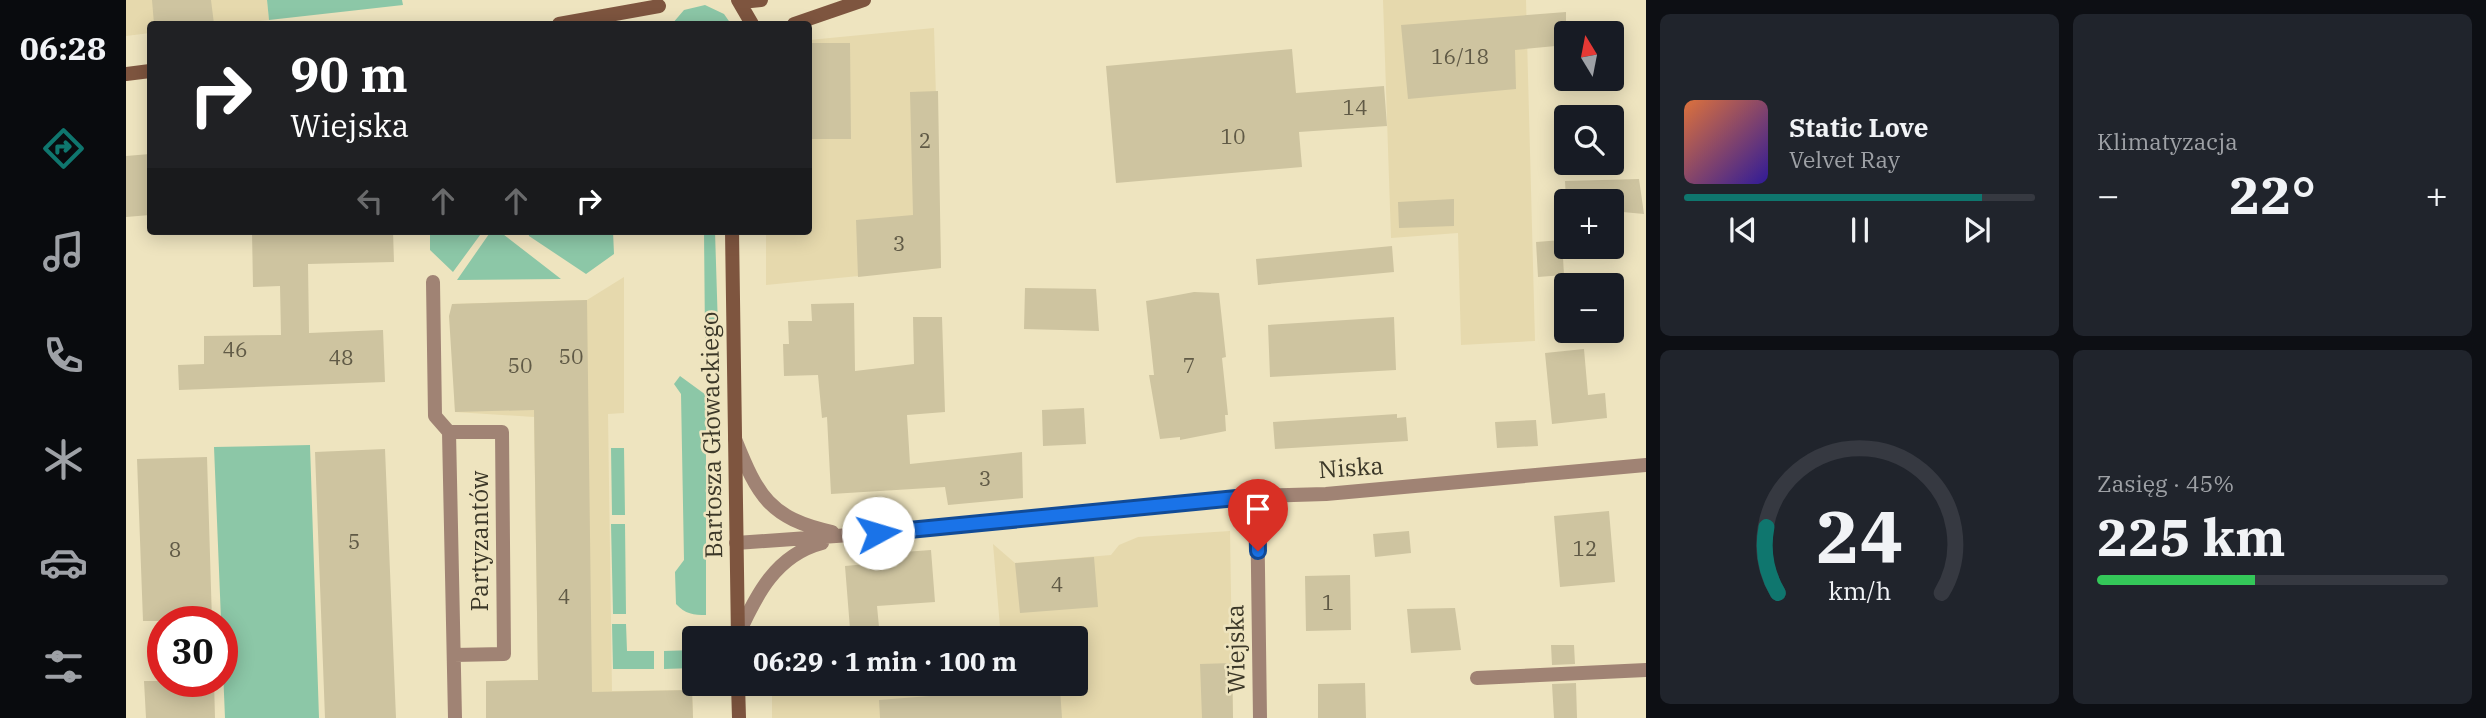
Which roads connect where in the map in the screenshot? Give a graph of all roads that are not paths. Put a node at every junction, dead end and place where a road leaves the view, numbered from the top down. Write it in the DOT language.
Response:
graph roads {
  1 [pos="761,0"];
  2 [pos="864,0"];
  3 [pos="739,1"];
  4 [pos="662,3"];
  5 [pos="574,21"];
  6 [pos="652,21"];
  7 [pos="750,21"];
  8 [pos="803,21"];
  9 [pos="147,71"];
  10 [pos="126,74"];
  11 [pos="732,235"];
  12 [pos="433,282"];
  13 [pos="449,432"];
  14 [pos="735,439"];
  15 [pos="1646,465"];
  16 [pos="1257,496"];
  17 [pos="850,536"];
  18 [pos="736,543"];
  19 [pos="738,626"];
  20 [pos="743,626"];
  21 [pos="454,654"];
  22 [pos="1646,670"];
  23 [pos="1477,678"];
  24 [pos="738,696"];
  25 [pos="456,718"];
  26 [pos="739,718"];
  27 [pos="1260,718"];
  1 -- 3 [label="street"];
  2 -- 8 [label="street"];
  3 -- 7 [label="street"];
  4 -- 5 [label="street"];
  4 -- 6 [label="street"];
  9 -- 10 [label="street"];
  11 -- 14 [label="street, Bartosza Głowackiego"];
  12 -- 13 [label="street, Partyzantów"];
  13 -- 21 [label="street, Partyzantów"];
  13 -- 21 [label="street, Partyzantów"];
  14 -- 17 [label="street, Niska"];
  14 -- 18 [label="street, Bartosza Głowackiego"];
  15 -- 16 [label="street, Niska"];
  16 -- 17 [label="street, Niska"];
  16 -- 27 [label="street, Wiejska"];
  17 -- 18 [label="street, Niska"];
  17 -- 20 [label="street, Niska"];
  18 -- 19 [label="street, Bartosza Głowackiego"];
  21 -- 25 [label="street, Partyzantów"];
  22 -- 23 [label="street"];
  24 -- 26 [label="street"];
}
